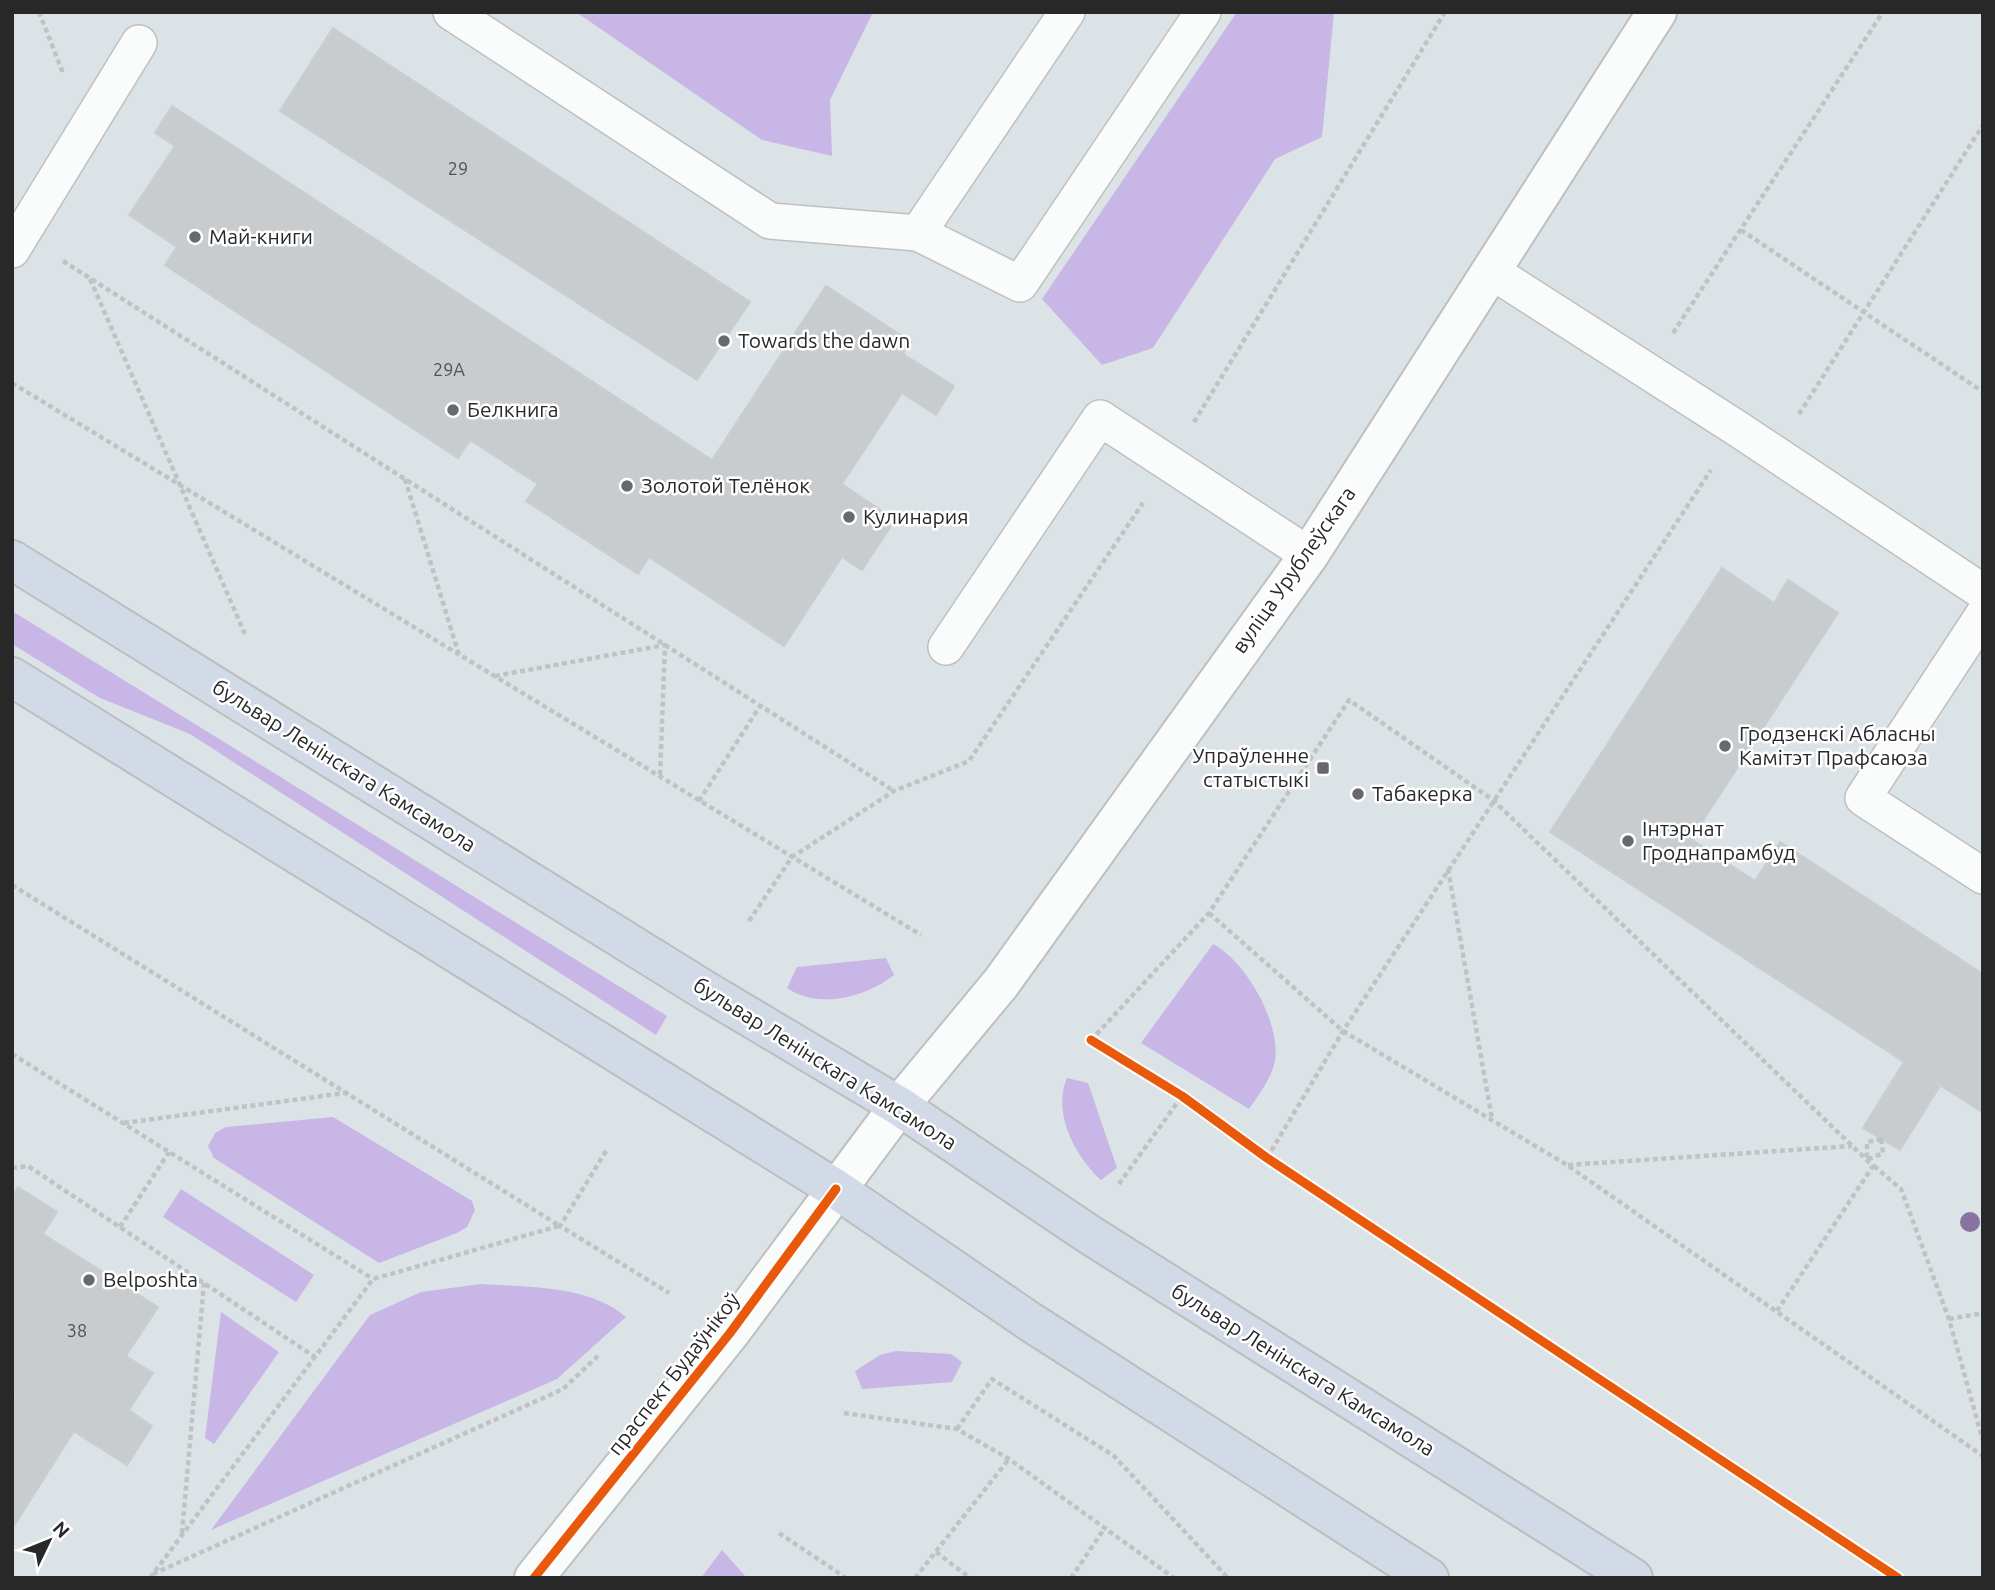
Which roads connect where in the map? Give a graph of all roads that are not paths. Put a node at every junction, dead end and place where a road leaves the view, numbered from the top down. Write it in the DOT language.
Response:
graph roads {
  1 [pos="451,12"];
  2 [pos="1067,12"];
  3 [pos="1203,12"];
  4 [pos="1657,12"];
  5 [pos="139,43"];
  6 [pos="918,233"];
  7 [pos="17,242"];
  8 [pos="1491,271"];
  9 [pos="1309,555"];
  10 [pos="12,559"];
  11 [pos="1983,592"];
  12 [pos="1983,615"];
  13 [pos="946,647"];
  14 [pos="12,677"];
  15 [pos="1983,876"];
  16 [pos="900,1105"];
  17 [pos="836,1189"];
  18 [pos="534,1578"];
  19 [pos="1429,1578"];
  20 [pos="1633,1578"];
  1 -- 6 [label="lane"];
  2 -- 6 [label="lane"];
  3 -- 6 [label="lane"];
  4 -- 8 [label="main road, вуліца Урублеўскага"];
  5 -- 7 [label="lane"];
  8 -- 9 [label="main road, вуліца Урублеўскага"];
  8 -- 11 [label="lane"];
  9 -- 13 [label="lane"];
  9 -- 16 [label="main road, вуліца Урублеўскага"];
  10 -- 16 [label="main road, бульвар Ленінскага Камсамола"];
  12 -- 15 [label="lane"];
  14 -- 17 [label="main road"];
  16 -- 17 [label="main road, вуліца Урублеўскага"];
  16 -- 20 [label="main road, бульвар Ленінскага Камсамола"];
  17 -- 18 [label="main road, праспект Будаўнікоў"];
  17 -- 19 [label="main road"];
}
